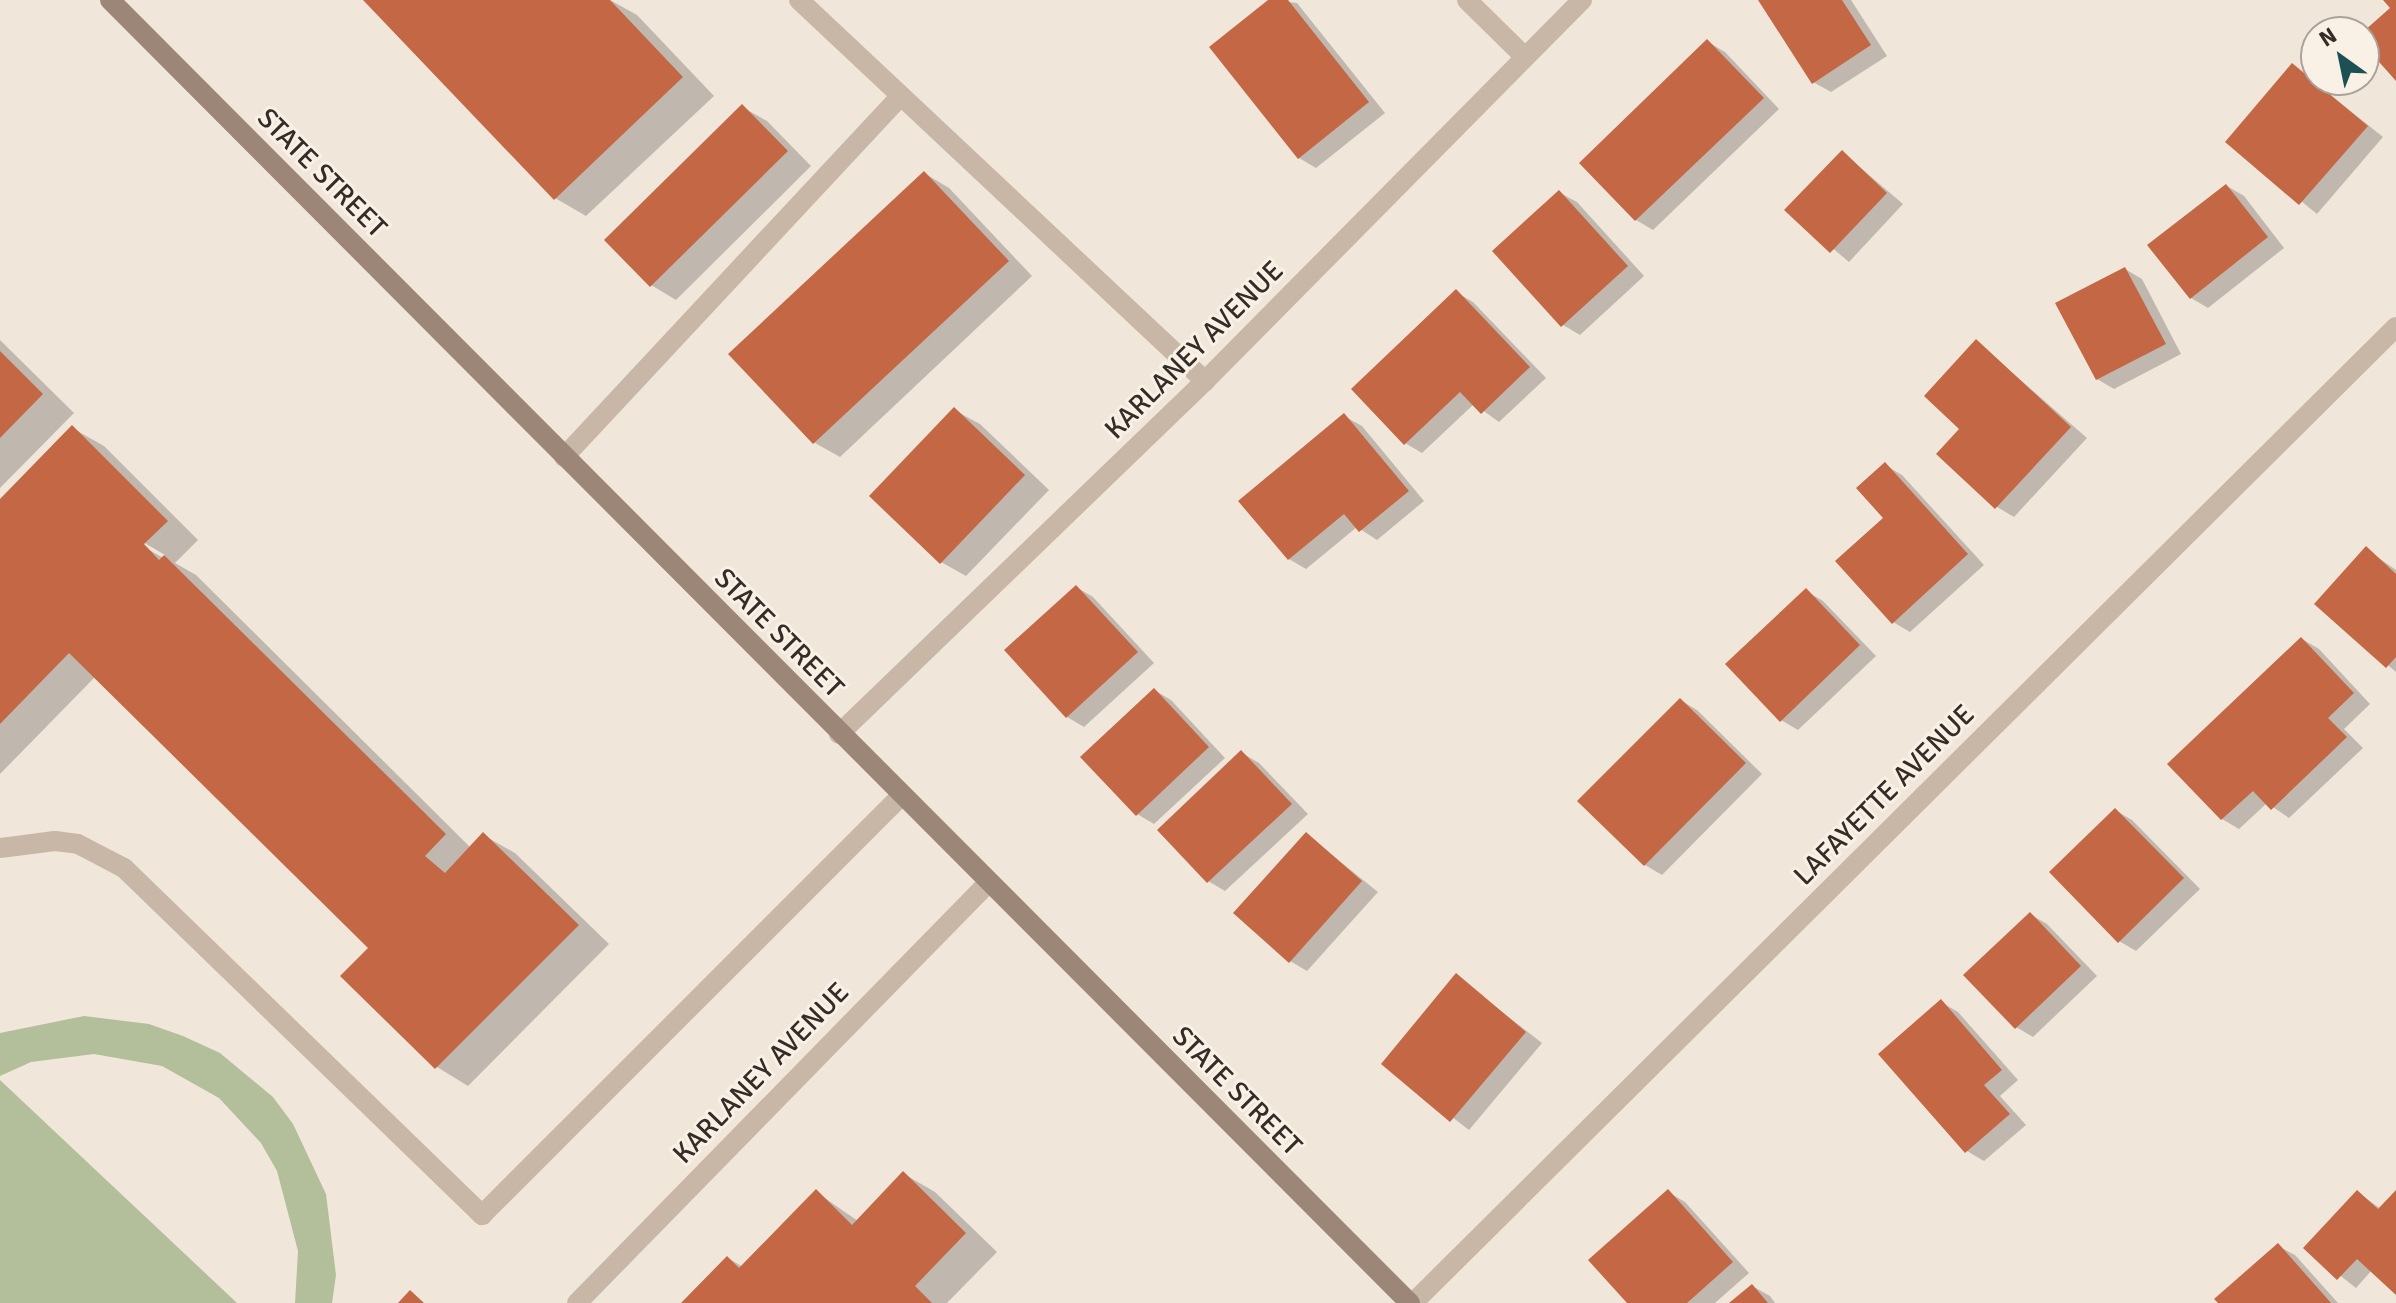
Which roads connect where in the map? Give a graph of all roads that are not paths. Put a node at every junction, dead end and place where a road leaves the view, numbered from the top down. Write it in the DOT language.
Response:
graph roads {
  1 [pos="110,0"];
  2 [pos="799,0"];
  3 [pos="1467,0"];
  4 [pos="1582,0"];
  5 [pos="1525,57"];
  6 [pos="901,96"];
  7 [pos="2396,327"];
  8 [pos="1205,381"];
  9 [pos="564,457"];
  10 [pos="839,734"];
  11 [pos="901,796"];
  12 [pos="0,848"];
  13 [pos="987,884"];
  14 [pos="577,1303"];
  15 [pos="1412,1303"];
  1 -- 9 [label="main road, STATE STREET"];
  2 -- 6 [label="street"];
  3 -- 5 [label="street"];
  4 -- 5 [label="street, KARLANEY AVENUE"];
  5 -- 8 [label="street, KARLANEY AVENUE"];
  6 -- 8 [label="street"];
  6 -- 9 [label="street"];
  7 -- 15 [label="street, LAFAYETTE AVENUE"];
  8 -- 10 [label="street, KARLANEY AVENUE"];
  9 -- 10 [label="main road, STATE STREET"];
  10 -- 11 [label="main road, STATE STREET"];
  11 -- 12 [label="street"];
  11 -- 13 [label="main road, STATE STREET"];
  13 -- 14 [label="street, KARLANEY AVENUE"];
  13 -- 15 [label="main road, STATE STREET"];
}
